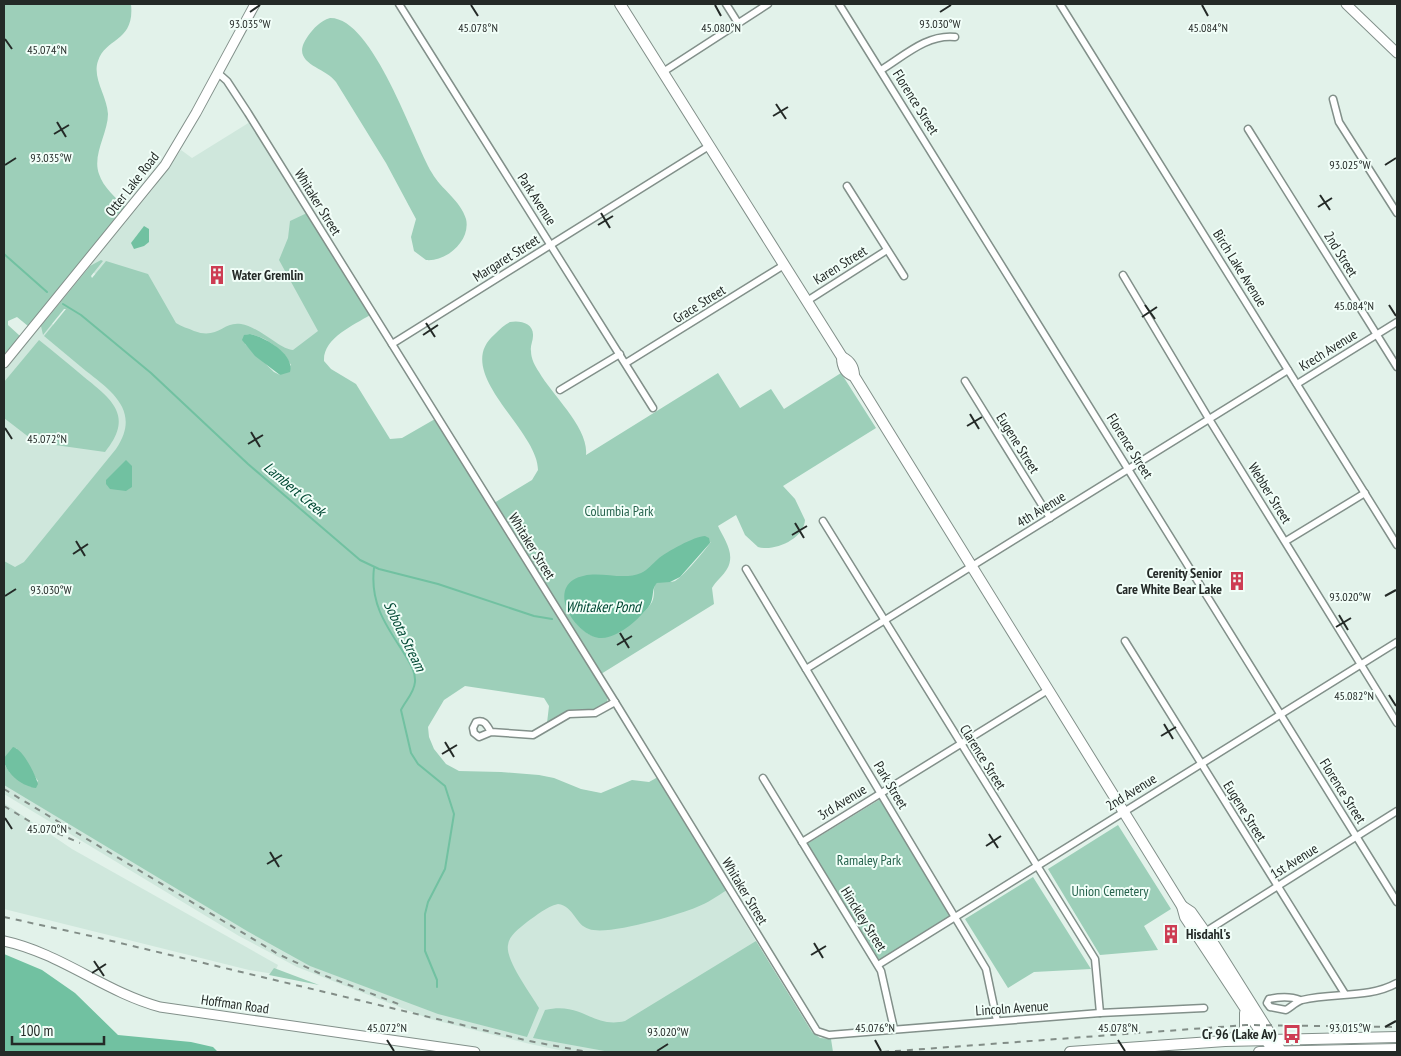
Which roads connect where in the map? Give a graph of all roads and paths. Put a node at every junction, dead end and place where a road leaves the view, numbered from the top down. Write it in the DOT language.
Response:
graph roads {
  1 [pos="255,4"];
  2 [pos="399,4"];
  3 [pos="620,4"];
  4 [pos="726,4"];
  5 [pos="768,4"];
  6 [pos="839,4"];
  7 [pos="1060,4"];
  8 [pos="1346,4"];
  9 [pos="738,23"];
  10 [pos="955,36"];
  11 [pos="1397,53"];
  12 [pos="881,70"];
  13 [pos="663,72"];
  14 [pos="218,73"];
  15 [pos="1332,99"];
  16 [pos="1248,129"];
  17 [pos="709,146"];
  18 [pos="847,186"];
  19 [pos="1397,213"];
  20 [pos="551,244"];
  21 [pos="887,250"];
  22 [pos="784,265"];
  23 [pos="1123,275"];
  24 [pos="904,276"];
  25 [pos="807,301"];
  26 [pos="1397,322"];
  27 [pos="1377,334"];
  28 [pos="392,344"];
  29 [pos="620,354"];
  30 [pos="4,363"];
  31 [pos="626,364"];
  32 [pos="1397,367"];
  33 [pos="1288,370"];
  34 [pos="965,382"];
  35 [pos="1297,384"];
  36 [pos="560,390"];
  37 [pos="653,408"];
  38 [pos="1209,419"];
  39 [pos="1129,469"];
  40 [pos="1365,493"];
  41 [pos="1050,518"];
  42 [pos="823,521"];
  43 [pos="1286,541"];
  44 [pos="1397,544"];
  45 [pos="972,566"];
  46 [pos="746,569"];
  47 [pos="884,620"];
  48 [pos="1125,641"];
  49 [pos="1397,642"];
  50 [pos="1361,664"];
  51 [pos="806,669"];
  52 [pos="1048,690"];
  53 [pos="615,702"];
  54 [pos="1281,714"];
  55 [pos="1397,723"];
  56 [pos="491,732"];
  57 [pos="960,744"];
  58 [pos="1201,763"];
  59 [pos="763,778"];
  60 [pos="881,793"];
  61 [pos="1123,811"];
  62 [pos="1397,811"];
  63 [pos="1357,837"];
  64 [pos="802,842"];
  65 [pos="1036,865"];
  66 [pos="1277,886"];
  67 [pos="1397,902"];
  68 [pos="1182,906"];
  69 [pos="956,916"];
  70 [pos="1205,932"];
  71 [pos="4,941"];
  72 [pos="878,965"];
  73 [pos="1397,983"];
  74 [pos="1345,994"];
  75 [pos="1300,1000"];
  76 [pos="1204,1008"];
  77 [pos="1244,1010"];
  78 [pos="1100,1013"];
  79 [pos="997,1021"];
  80 [pos="894,1029"];
  81 [pos="822,1034"];
  82 [pos="1397,1037"];
  83 [pos="1269,1039"];
  84 [pos="1226,1041"];
  85 [pos="1397,1049"];
  86 [pos="475,1052"];
  87 [pos="1070,1052"];
  88 [pos="1258,1052"];
  89 [pos="1279,1052"];
  1 -- 14 [label="street, Otter Lake Road"];
  2 -- 20 [label="street, Park Avenue"];
  3 -- 13 [label="main road"];
  4 -- 9 [label="street"];
  5 -- 9 [label="street"];
  6 -- 12 [label="street, Florence Street"];
  7 -- 33 [label="street, Birch Lake Avenue"];
  8 -- 11 [label="street"];
  9 -- 13 [label="street"];
  10 -- 12 [label="street"];
  12 -- 39 [label="street, Florence Street"];
  13 -- 17 [label="main road"];
  14 -- 28 [label="street, Whitaker Street"];
  14 -- 30 [label="street, Otter Lake Road"];
  15 -- 19 [label="street"];
  16 -- 27 [label="street, 2nd Street"];
  17 -- 20 [label="street, Margaret Street"];
  17 -- 22 [label="main road"];
  18 -- 21 [label="street"];
  20 -- 28 [label="street, Margaret Street"];
  20 -- 29 [label="street, Park Avenue"];
  21 -- 24 [label="street"];
  21 -- 25 [label="street, Karen Street"];
  22 -- 25 [label="main road"];
  22 -- 31 [label="street, Grace Street"];
  23 -- 38 [label="street, Webber Street"];
  25 -- 45 [label="main road"];
  26 -- 27 [label="street, Krech Avenue"];
  27 -- 32 [label="street, 2nd Street"];
  27 -- 35 [label="street, Krech Avenue"];
  28 -- 53 [label="street, Whitaker Street"];
  29 -- 31 [label="street, Park Avenue"];
  29 -- 36 [label="street"];
  31 -- 37 [label="street, Park Avenue"];
  33 -- 35 [label="street, Birch Lake Avenue"];
  33 -- 38 [label="street, 4th Avenue"];
  34 -- 41 [label="street, Eugene Street"];
  35 -- 40 [label="street, Birch Lake Avenue"];
  38 -- 39 [label="street, 4th Avenue"];
  38 -- 43 [label="street, Webber Street"];
  39 -- 41 [label="street, 4th Avenue"];
  39 -- 54 [label="street, Florence Street"];
  40 -- 43 [label="street"];
  40 -- 44 [label="street, Birch Lake Avenue"];
  41 -- 45 [label="street, 4th Avenue"];
  42 -- 47 [label="street, Clarence Street"];
  43 -- 50 [label="street, Webber Street"];
  45 -- 47 [label="street, 4th Avenue"];
  45 -- 52 [label="main road"];
  46 -- 51 [label="street, Park Street"];
  47 -- 51 [label="street, 4th Avenue"];
  47 -- 57 [label="street, Clarence Street"];
  48 -- 58 [label="street, Eugene Street"];
  49 -- 50 [label="street, 2nd Avenue"];
  50 -- 54 [label="street, 2nd Avenue"];
  50 -- 55 [label="street, Webber Street"];
  51 -- 60 [label="street, Park Street"];
  52 -- 57 [label="street, 3rd Avenue"];
  52 -- 61 [label="main road"];
  53 -- 56 [label="street"];
  53 -- 81 [label="street, Whitaker Street"];
  54 -- 58 [label="street, 2nd Avenue"];
  54 -- 63 [label="street, Florence Street"];
  57 -- 60 [label="street, 3rd Avenue"];
  57 -- 65 [label="street, Clarence Street"];
  58 -- 61 [label="street, 2nd Avenue"];
  58 -- 66 [label="street, Eugene Street"];
  59 -- 64 [label="street, Hinckley Street"];
  60 -- 64 [label="street, 3rd Avenue"];
  60 -- 69 [label="street, Park Street"];
  61 -- 65 [label="street, 2nd Avenue"];
  61 -- 68 [label="main road"];
  62 -- 63 [label="street, 1st Avenue"];
  63 -- 66 [label="street, 1st Avenue"];
  63 -- 67 [label="street, Florence Street"];
  64 -- 72 [label="street, Hinckley Street"];
  65 -- 69 [label="street, 2nd Avenue"];
  65 -- 78 [label="street, Clarence Street"];
  66 -- 70 [label="street, 1st Avenue"];
  66 -- 74 [label="street, Eugene Street"];
  68 -- 70 [label="main road"];
  68 -- 77 [label="main road"];
  69 -- 72 [label="street, 2nd Avenue"];
  69 -- 79 [label="street, Park Street"];
  70 -- 83 [label="main road"];
  71 -- 86 [label="street, Hoffman Road"];
  72 -- 80 [label="street, Hinckley Street"];
  73 -- 74 [label="street"];
  74 -- 75 [label="street"];
  76 -- 78 [label="street, Lincoln Avenue"];
  77 -- 83 [label="main road"];
  77 -- 84 [label="main road"];
  78 -- 79 [label="street, Lincoln Avenue"];
  79 -- 80 [label="street, Lincoln Avenue"];
  80 -- 81 [label="street, Lincoln Avenue"];
  82 -- 83 [label="main road"];
  83 -- 84 [label="main road"];
  83 -- 89 [label="main road"];
  84 -- 87 [label="main road"];
  85 -- 89 [label="main road"];
  88 -- 89 [label="main road"];
}
